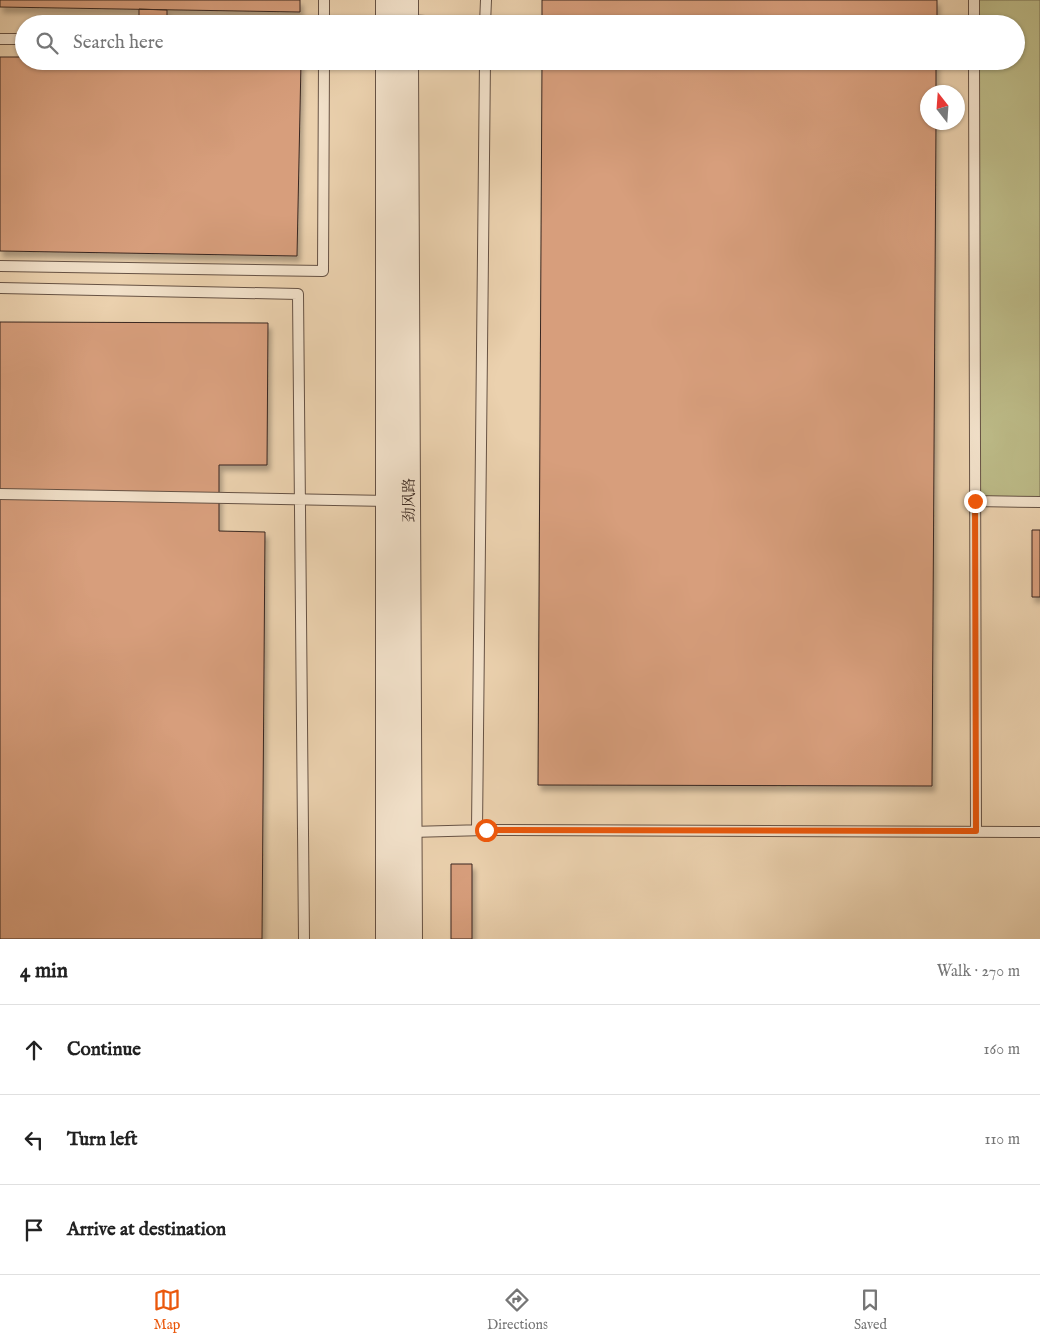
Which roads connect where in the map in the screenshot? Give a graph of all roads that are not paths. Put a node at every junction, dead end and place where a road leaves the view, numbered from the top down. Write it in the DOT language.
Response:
graph roads {
  1 [pos="324,0"];
  2 [pos="388,0"];
  3 [pos="486,0"];
  4 [pos="974,0"];
  5 [pos="324,15"];
  6 [pos="400,15"];
  7 [pos="485,15"];
  8 [pos="974,15"];
  9 [pos="0,39"];
  10 [pos="15,39"];
  11 [pos="324,70"];
  12 [pos="388,70"];
  13 [pos="406,70"];
  14 [pos="485,70"];
  15 [pos="974,70"];
  16 [pos="0,266"];
  17 [pos="0,288"];
  18 [pos="0,494"];
  19 [pos="389,501"];
  20 [pos="975,501"];
  21 [pos="1040,502"];
  22 [pos="477,830"];
  23 [pos="976,831"];
  24 [pos="411,832"];
  25 [pos="1040,832"];
  26 [pos="304,939"];
  27 [pos="388,939"];
  28 [pos="410,939"];
  1 -- 5 [label="lane"];
  2 -- 6 [label="street"];
  3 -- 7 [label="lane"];
  4 -- 8 [label="lane"];
  9 -- 10 [label="lane"];
  11 -- 16 [label="lane"];
  12 -- 19 [label="street, 劲风路"];
  13 -- 24 [label="street, 劲风路"];
  14 -- 22 [label="lane"];
  15 -- 20 [label="lane"];
  17 -- 26 [label="lane"];
  18 -- 19 [label="lane"];
  19 -- 27 [label="street, 劲风路"];
  20 -- 21 [label="lane"];
  20 -- 23 [label="lane"];
  22 -- 23 [label="lane"];
  22 -- 24 [label="lane"];
  23 -- 25 [label="lane"];
  24 -- 28 [label="street, 劲风路"];
}
